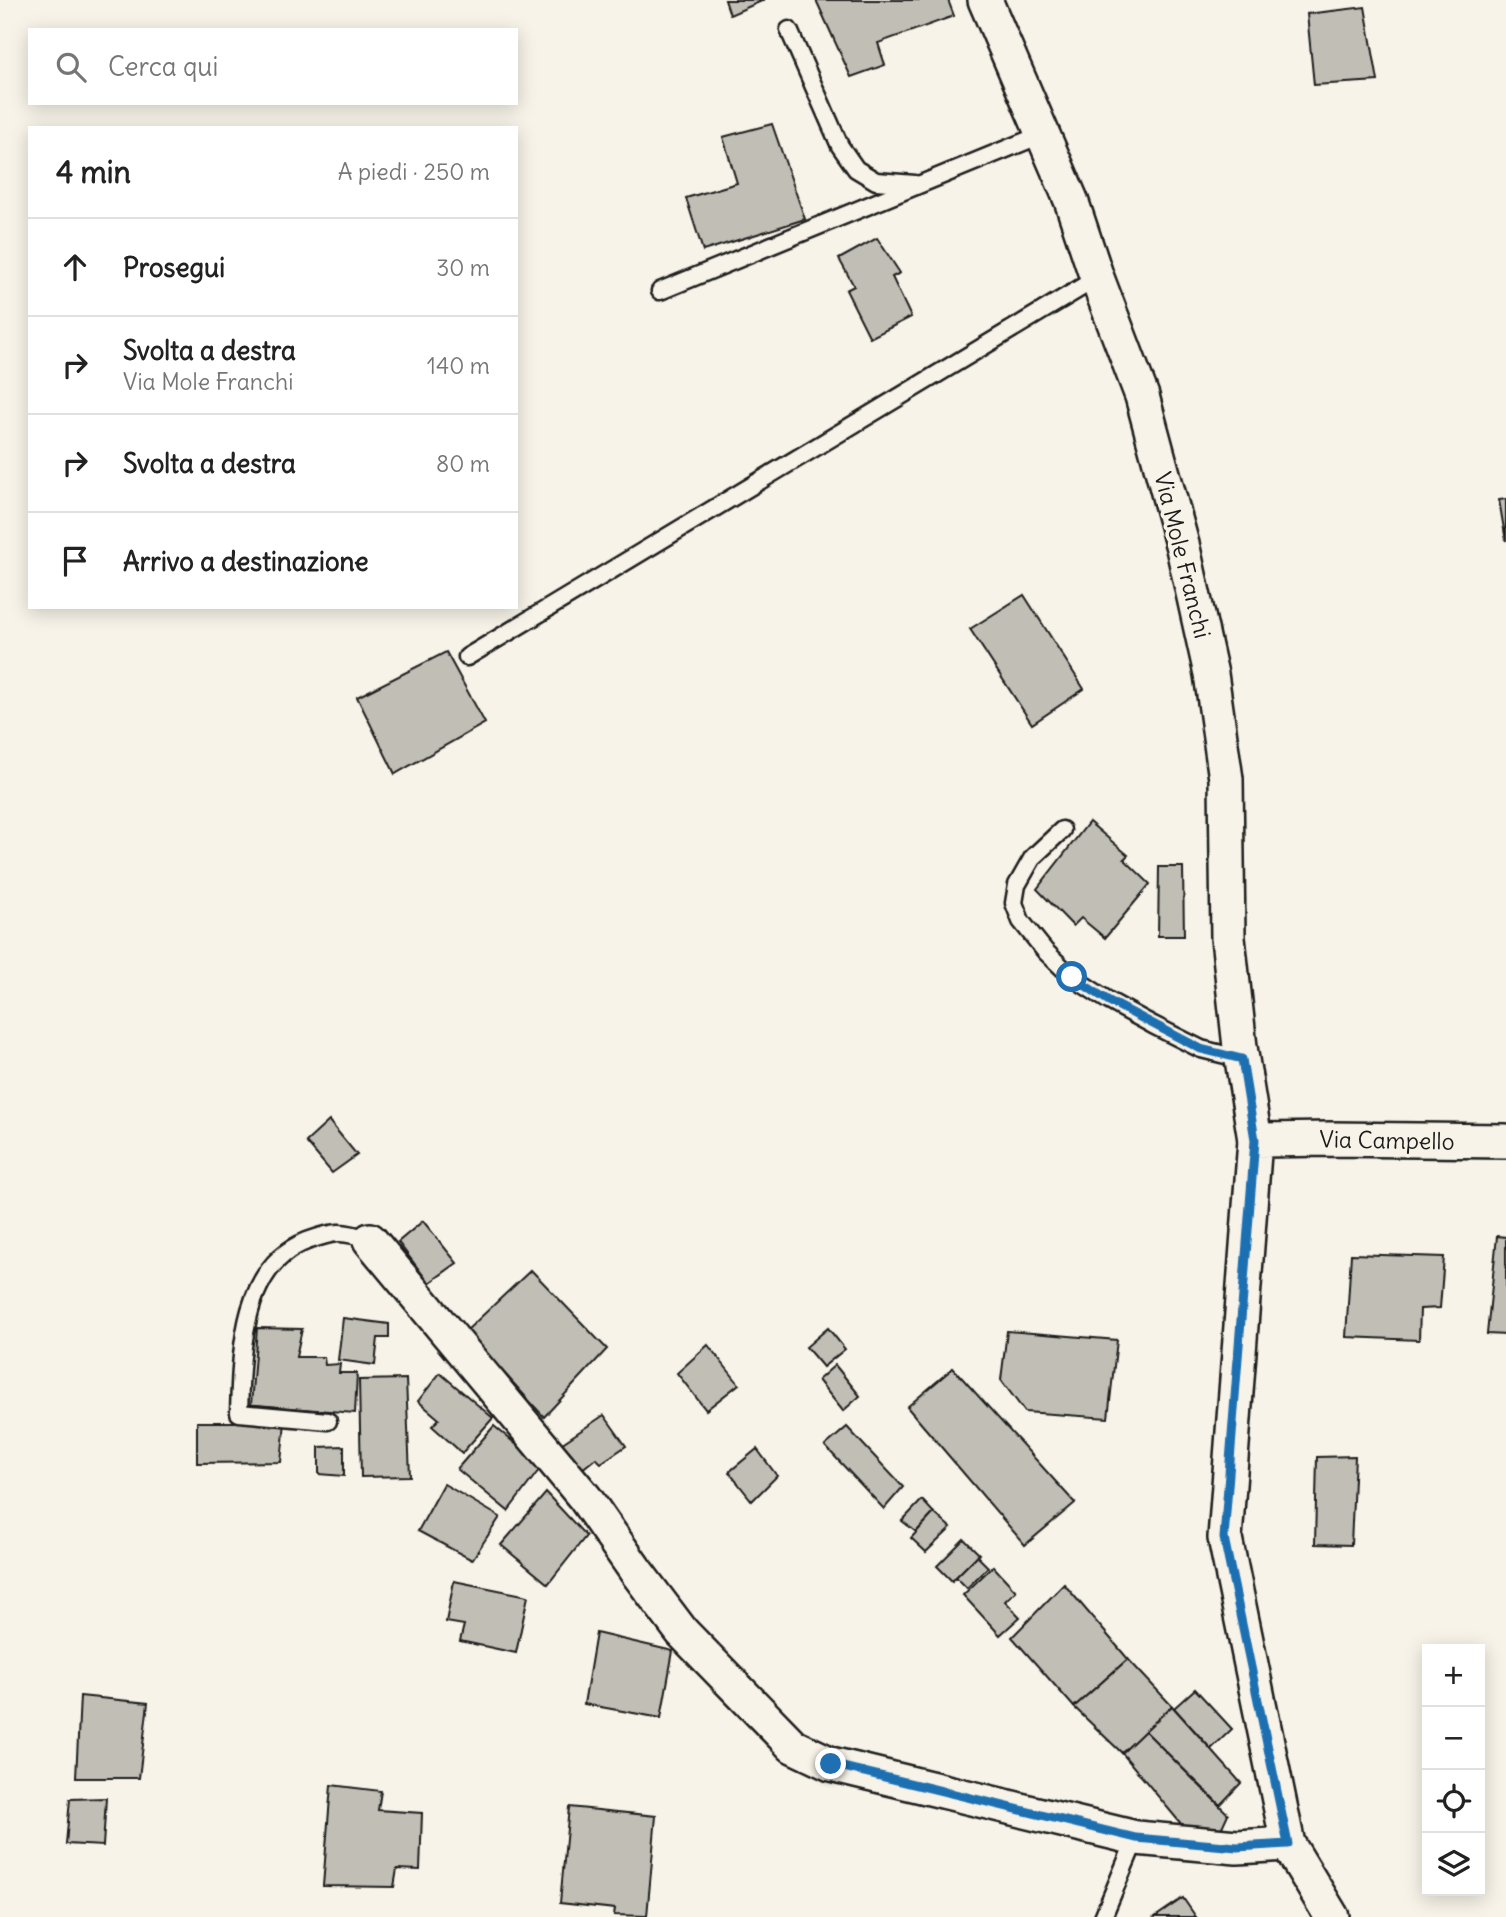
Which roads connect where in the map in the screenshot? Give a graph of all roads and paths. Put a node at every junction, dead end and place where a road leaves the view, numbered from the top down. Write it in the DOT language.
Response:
graph roads {
  1 [pos="985,0"];
  2 [pos="789,30"];
  3 [pos="1043,135"];
  4 [pos="921,184"];
  5 [pos="1097,278"];
  6 [pos="660,291"];
  7 [pos="467,657"];
  8 [pos="1062,831"];
  9 [pos="1242,1059"];
  10 [pos="1261,1140"];
  11 [pos="1506,1141"];
  12 [pos="370,1240"];
  13 [pos="328,1421"];
  14 [pos="1136,1838"];
  15 [pos="1288,1844"];
  16 [pos="1103,1917"];
  17 [pos="1332,1917"];
  1 -- 3 [label="street, Via Mole Franchi"];
  2 -- 4 [label="lane"];
  3 -- 4 [label="lane"];
  3 -- 5 [label="street, Via Mole Franchi"];
  4 -- 6 [label="lane"];
  5 -- 7 [label="lane"];
  5 -- 9 [label="street, Via Mole Franchi"];
  8 -- 9 [label="lane"];
  9 -- 10 [label="street, Via Mole Franchi"];
  10 -- 11 [label="street, Via Campello"];
  10 -- 15 [label="street, Via Mole Franchi"];
  12 -- 13 [label="lane"];
  12 -- 14 [label="street"];
  14 -- 15 [label="street"];
  14 -- 16 [label="lane"];
  15 -- 17 [label="street, Via Mole Franchi"];
}
